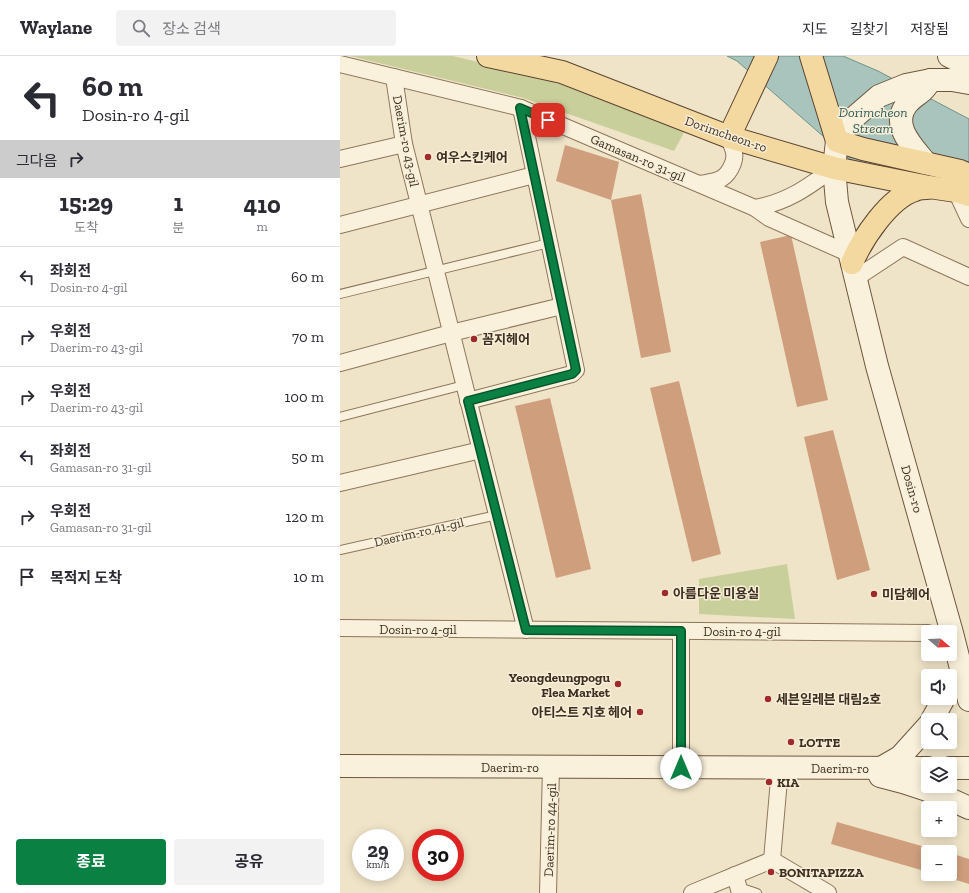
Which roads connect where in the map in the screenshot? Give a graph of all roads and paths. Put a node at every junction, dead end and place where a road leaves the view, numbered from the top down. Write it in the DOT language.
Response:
graph roads {
  1 [pos="488,56"];
  2 [pos="767,56"];
  3 [pos="811,56"];
  4 [pos="950,56"];
  5 [pos="340,64"];
  6 [pos="969,66"];
  7 [pos="394,78"];
  8 [pos="951,81"];
  9 [pos="520,108"];
  10 [pos="729,137"];
  11 [pos="837,141"];
  12 [pos="404,144"];
  13 [pos="340,160"];
  14 [pos="926,163"];
  15 [pos="834,168"];
  16 [pos="534,175"];
  17 [pos="700,184"];
  18 [pos="965,187"];
  19 [pos="929,188"];
  20 [pos="419,204"];
  21 [pos="755,208"];
  22 [pos="969,220"];
  23 [pos="340,225"];
  24 [pos="549,243"];
  25 [pos="852,265"];
  26 [pos="436,271"];
  27 [pos="969,277"];
  28 [pos="340,294"];
  29 [pos="562,306"];
  30 [pos="451,333"];
  31 [pos="340,363"];
  32 [pos="464,385"];
  33 [pos="468,401"];
  34 [pos="340,417"];
  35 [pos="480,450"];
  36 [pos="340,483"];
  37 [pos="497,515"];
  38 [pos="340,550"];
  39 [pos="949,625"];
  40 [pos="340,628"];
  41 [pos="526,630"];
  42 [pos="681,631"];
  43 [pos="921,633"];
  44 [pos="957,655"];
  45 [pos="959,662"];
  46 [pos="956,669"];
  47 [pos="969,700"];
  48 [pos="921,734"];
  49 [pos="340,766"];
  50 [pos="551,767"];
  51 [pos="681,768"];
  52 [pos="780,768"];
  53 [pos="849,768"];
  54 [pos="881,768"];
  55 [pos="921,768"];
  56 [pos="957,768"];
  57 [pos="969,768"];
  58 [pos="969,808"];
  59 [pos="772,860"];
  60 [pos="738,885"];
  61 [pos="548,893"];
  62 [pos="692,893"];
  63 [pos="757,893"];
  64 [pos="828,893"];
  1 -- 10 [label="main road, Dorimcheon-ro"];
  2 -- 10 [label="main road"];
  3 -- 11 [label="main road"];
  4 -- 6 [label="main road"];
  5 -- 7 [label="street, Gamasan-ro 31-gil"];
  7 -- 9 [label="street, Gamasan-ro 31-gil"];
  7 -- 12 [label="street, Daerim-ro 43-gil"];
  8 -- 11 [label="main road, Dosin-ro"];
  8 -- 14 [label="main road"];
  9 -- 16 [label="street"];
  9 -- 17 [label="street, Gamasan-ro 31-gil"];
  10 -- 15 [label="main road, Dorimcheon-ro"];
  10 -- 17 [label="street"];
  11 -- 14 [label="main road"];
  11 -- 15 [label="main road, Dosin-ro"];
  12 -- 13 [label="street"];
  12 -- 20 [label="street, Daerim-ro 43-gil"];
  14 -- 18 [label="main road"];
  15 -- 19 [label="main road, Dorimcheon-ro"];
  15 -- 21 [label="street"];
  15 -- 25 [label="main road, Dosin-ro"];
  16 -- 20 [label="street, Daerim-ro 43-gil"];
  16 -- 24 [label="street"];
  17 -- 21 [label="street, Gamasan-ro 31-gil"];
  18 -- 19 [label="main road, Dorimcheon-ro"];
  18 -- 22 [label="street"];
  19 -- 25 [label="main road"];
  20 -- 23 [label="street"];
  20 -- 26 [label="street, Daerim-ro 43-gil"];
  21 -- 25 [label="street, Gamasan-ro 31-gil"];
  24 -- 26 [label="lane"];
  24 -- 29 [label="street"];
  25 -- 27 [label="street"];
  25 -- 39 [label="main road, Dosin-ro"];
  26 -- 28 [label="lane"];
  26 -- 30 [label="street, Daerim-ro 43-gil"];
  29 -- 30 [label="street"];
  29 -- 33 [label="street"];
  30 -- 31 [label="street"];
  30 -- 32 [label="street, Daerim-ro 43-gil"];
  32 -- 33 [label="street, Daerim-ro 43-gil"];
  32 -- 34 [label="lane"];
  33 -- 35 [label="street, Daerim-ro 43-gil"];
  35 -- 36 [label="street"];
  35 -- 37 [label="street, Daerim-ro 43-gil"];
  37 -- 38 [label="lane, Daerim-ro 41-gil"];
  37 -- 41 [label="street, Daerim-ro 43-gil"];
  40 -- 41 [label="street, Dosin-ro 4-gil"];
  41 -- 42 [label="street, Dosin-ro 4-gil"];
  42 -- 43 [label="street, Dosin-ro 4-gil"];
  42 -- 51 [label="street"];
  44 -- 45 [label="main road, Dosin-ro"];
  45 -- 46 [label="main road"];
  45 -- 47 [label="main road, Dosin-ro"];
  48 -- 54 [label="main road"];
  49 -- 50 [label="main road, Daerim-ro"];
  50 -- 51 [label="main road, Daerim-ro"];
  50 -- 61 [label="street, Daerim-ro 44-gil"];
  51 -- 52 [label="main road, Daerim-ro"];
  52 -- 53 [label="main road, Daerim-ro"];
  52 -- 59 [label="street"];
  53 -- 54 [label="main road, Daerim-ro"];
  53 -- 58 [label="main road"];
  54 -- 55 [label="main road, Daerim-ro"];
  56 -- 57 [label="main road"];
  59 -- 60 [label="street"];
  59 -- 64 [label="street"];
  60 -- 62 [label="street"];
  60 -- 63 [label="lane"];
}
